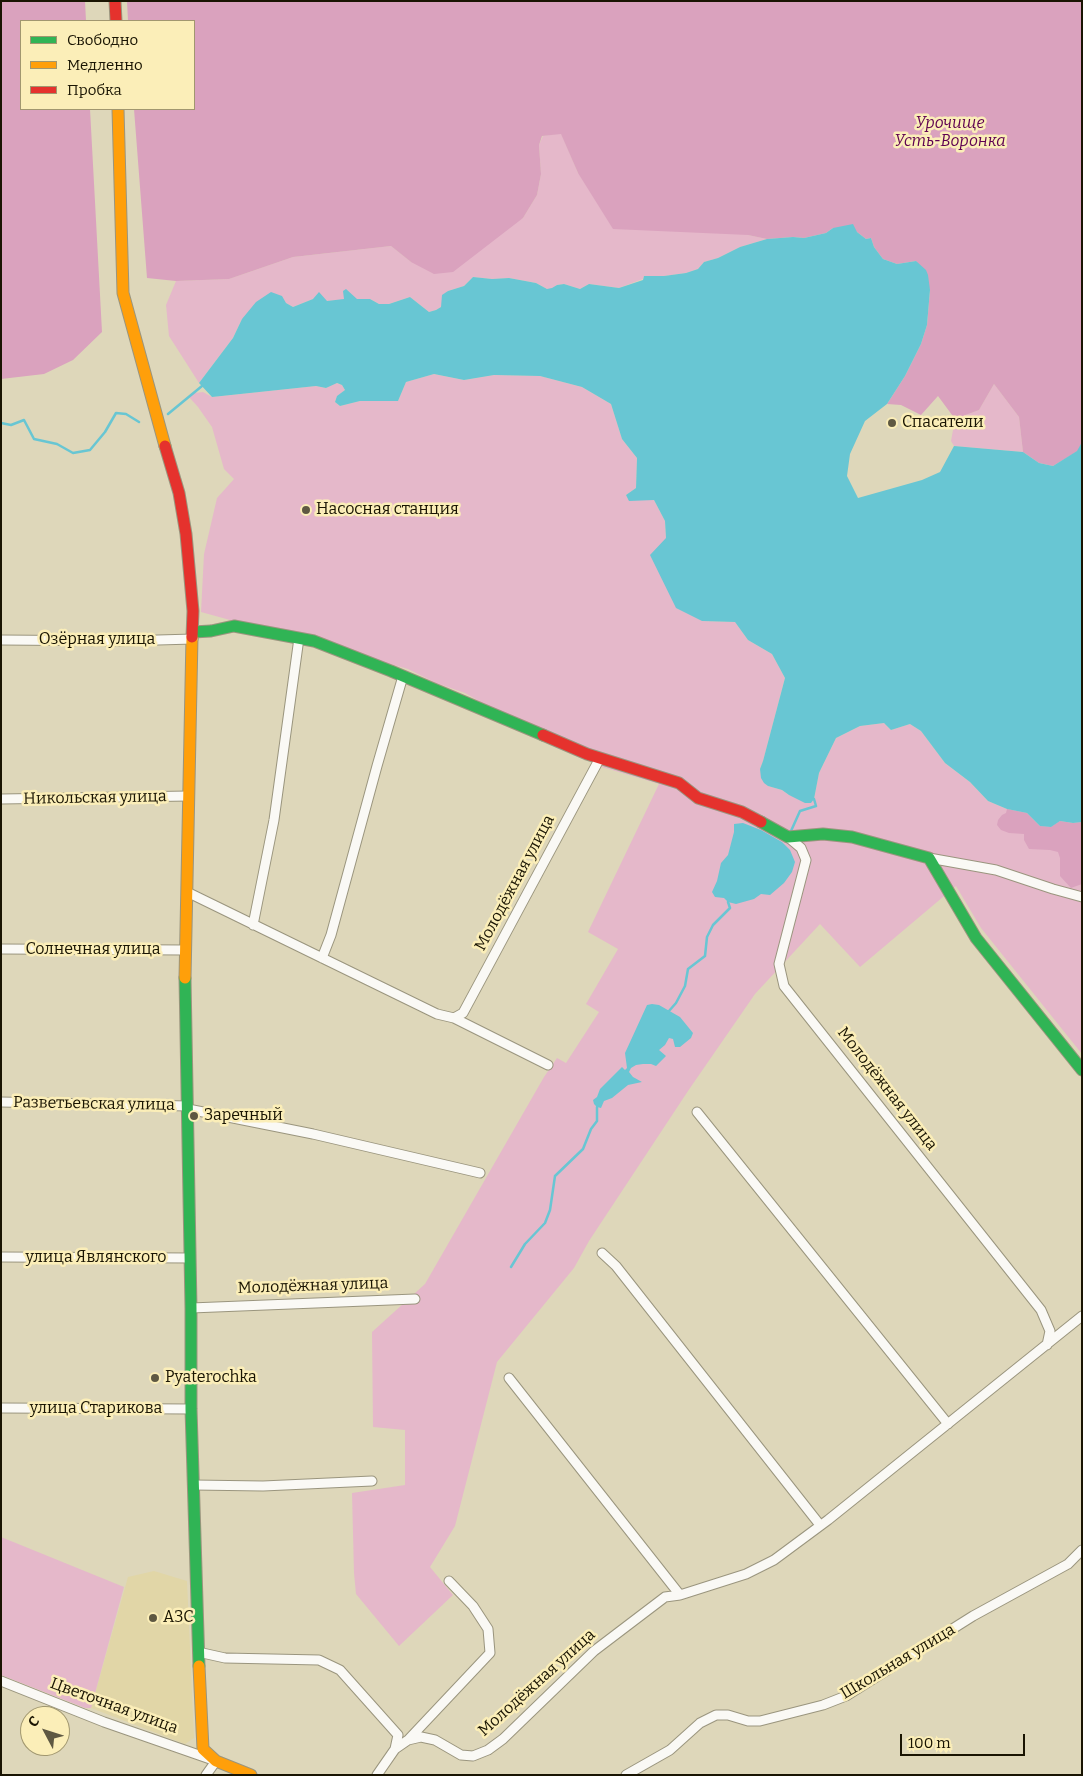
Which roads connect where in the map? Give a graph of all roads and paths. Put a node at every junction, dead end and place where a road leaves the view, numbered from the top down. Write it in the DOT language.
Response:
graph roads {
  1 [pos="115,1"];
  2 [pos="116,20"];
  3 [pos="118,110"];
  4 [pos="193,636"];
  5 [pos="299,638"];
  6 [pos="1,640"];
  7 [pos="403,676"];
  8 [pos="600,758"];
  9 [pos="189,796"];
  10 [pos="1,799"];
  11 [pos="788,837"];
  12 [pos="929,858"];
  13 [pos="187,892"];
  14 [pos="1082,897"];
  15 [pos="253,924"];
  16 [pos="1,949"];
  17 [pos="185,950"];
  18 [pos="322,958"];
  19 [pos="454,1018"];
  20 [pos="548,1065"];
  21 [pos="1082,1070"];
  22 [pos="1,1102"];
  23 [pos="188,1108"];
  24 [pos="697,1112"];
  25 [pos="480,1173"];
  26 [pos="602,1253"];
  27 [pos="1,1257"];
  28 [pos="190,1258"];
  29 [pos="415,1299"];
  30 [pos="191,1308"];
  31 [pos="1082,1316"];
  32 [pos="1047,1345"];
  33 [pos="509,1378"];
  34 [pos="1,1408"];
  35 [pos="191,1409"];
  36 [pos="948,1424"];
  37 [pos="372,1481"];
  38 [pos="194,1485"];
  39 [pos="820,1525"];
  40 [pos="1082,1550"];
  41 [pos="449,1581"];
  42 [pos="680,1595"];
  43 [pos="198,1652"];
  44 [pos="1,1681"];
  45 [pos="408,1740"];
  46 [pos="396,1749"];
  47 [pos="216,1761"];
  48 [pos="206,1775"];
  49 [pos="251,1775"];
  50 [pos="376,1775"];
  51 [pos="626,1775"];
  1 -- 2 [label="street"];
  3 -- 4 [label="street"];
  4 -- 5 [label="street, Молодёжная улица"];
  4 -- 6 [label="street, Озёрная улица"];
  4 -- 9 [label="street"];
  5 -- 7 [label="street, Молодёжная улица"];
  5 -- 15 [label="street"];
  7 -- 8 [label="street, Молодёжная улица"];
  7 -- 18 [label="street"];
  8 -- 11 [label="street, Молодёжная улица"];
  8 -- 19 [label="street, Молодёжная улица"];
  9 -- 10 [label="street, Никольская улица"];
  9 -- 13 [label="street"];
  11 -- 12 [label="street"];
  11 -- 32 [label="street, Молодёжная улица"];
  12 -- 14 [label="street"];
  12 -- 21 [label="street"];
  13 -- 15 [label="street"];
  13 -- 17 [label="street"];
  15 -- 18 [label="street"];
  16 -- 17 [label="street, Солнечная улица"];
  17 -- 23 [label="street"];
  18 -- 19 [label="street"];
  19 -- 20 [label="street"];
  22 -- 23 [label="street, Разветьевская улица"];
  23 -- 25 [label="street, Разветьевская улица"];
  23 -- 28 [label="street"];
  24 -- 36 [label="street"];
  26 -- 39 [label="street"];
  27 -- 28 [label="street, улица Являнского"];
  28 -- 30 [label="street"];
  29 -- 30 [label="street, Молодёжная улица"];
  30 -- 35 [label="street"];
  31 -- 32 [label="street, Молодёжная улица"];
  32 -- 36 [label="street, Молодёжная улица"];
  33 -- 42 [label="street"];
  34 -- 35 [label="street, улица Старикова"];
  35 -- 38 [label="street"];
  36 -- 39 [label="street, Молодёжная улица"];
  37 -- 38 [label="street"];
  38 -- 43 [label="street"];
  39 -- 42 [label="street, Молодёжная улица"];
  40 -- 51 [label="street, Школьная улица"];
  41 -- 45 [label="street"];
  42 -- 45 [label="street, Молодёжная улица"];
  43 -- 46 [label="street"];
  43 -- 47 [label="street"];
  44 -- 47 [label="street, Цветочная улица"];
  45 -- 46 [label="street"];
  46 -- 50 [label="street"];
  47 -- 48 [label="street"];
  47 -- 49 [label="street, Цветочная улица"];
}
